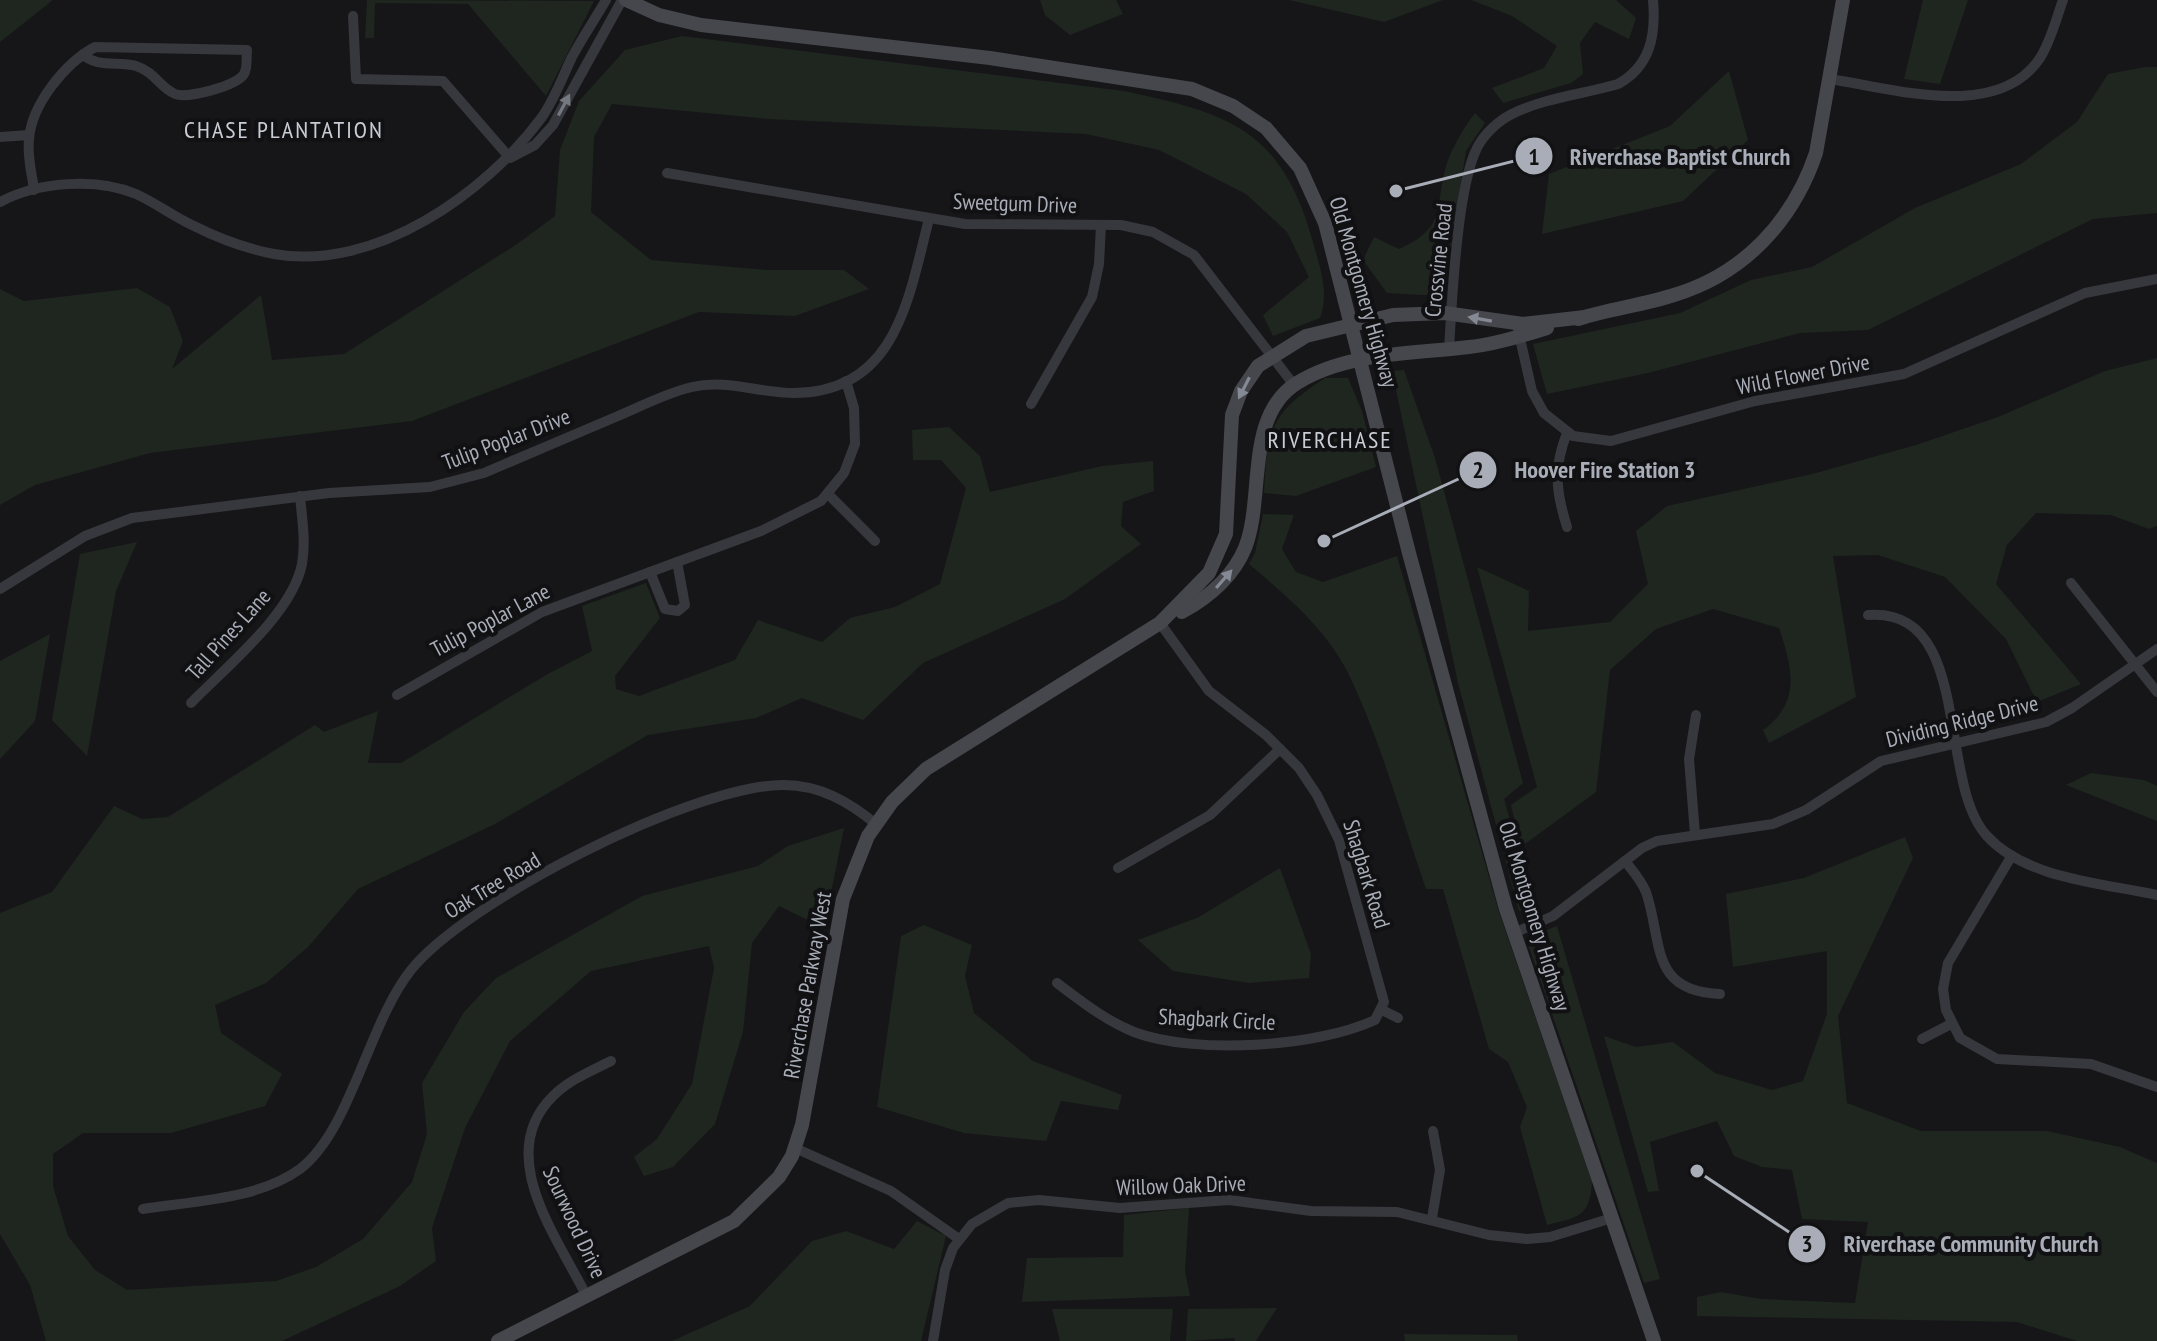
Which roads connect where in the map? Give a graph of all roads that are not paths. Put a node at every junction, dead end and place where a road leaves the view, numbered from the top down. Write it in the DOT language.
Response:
graph roads {
  1 [pos="606,0"];
  2 [pos="624,0"];
  3 [pos="1653,0"];
  4 [pos="1843,0"];
  5 [pos="2063,0"];
  6 [pos="353,16"];
  7 [pos="83,54"];
  8 [pos="1830,79"];
  9 [pos="29,135"];
  10 [pos="0,137"];
  11 [pos="510,158"];
  12 [pos="667,173"];
  13 [pos="34,190"];
  14 [pos="0,202"];
  15 [pos="929,219"];
  16 [pos="1101,225"];
  17 [pos="2157,279"];
  18 [pos="1451,314"];
  19 [pos="1352,322"];
  20 [pos="1518,330"];
  21 [pos="1449,349"];
  22 [pos="1271,356"];
  23 [pos="1363,361"];
  24 [pos="846,381"];
  25 [pos="1294,385"];
  26 [pos="1031,404"];
  27 [pos="1567,433"];
  28 [pos="829,495"];
  29 [pos="300,496"];
  30 [pos="1567,527"];
  31 [pos="875,541"];
  32 [pos="677,562"];
  33 [pos="650,572"];
  34 [pos="2071,583"];
  35 [pos="0,589"];
  36 [pos="1868,615"];
  37 [pos="1160,623"];
  38 [pos="2157,649"];
  39 [pos="2136,664"];
  40 [pos="2157,692"];
  41 [pos="397,695"];
  42 [pos="191,703"];
  43 [pos="1696,715"];
  44 [pos="1956,744"];
  45 [pos="1280,749"];
  46 [pos="876,824"];
  47 [pos="1695,834"];
  48 [pos="2011,857"];
  49 [pos="1625,861"];
  50 [pos="1118,868"];
  51 [pos="2157,895"];
  52 [pos="1514,933"];
  53 [pos="1057,983"];
  54 [pos="1720,994"];
  55 [pos="1382,1010"];
  56 [pos="1398,1018"];
  57 [pos="1951,1024"];
  58 [pos="1922,1039"];
  59 [pos="611,1061"];
  60 [pos="2157,1087"];
  61 [pos="1433,1131"];
  62 [pos="795,1148"];
  63 [pos="143,1209"];
  64 [pos="1432,1218"];
  65 [pos="1612,1218"];
  66 [pos="959,1239"];
  67 [pos="587,1297"];
  68 [pos="498,1341"];
  69 [pos="933,1341"];
  70 [pos="1654,1341"];
  1 -- 11 [label="street"];
  11 -- 2 [label="street, one-way"];
  2 -- 19 [label="street, Old Montgomery Highway"];
  3 -- 18 [label="street, Crossvine Road"];
  4 -- 8 [label="street, Riverchase Parkway West"];
  5 -- 8 [label="street"];
  6 -- 11 [label="street"];
  7 -- 7 [label="street"];
  7 -- 9 [label="street"];
  8 -- 20 [label="street, Riverchase Parkway West"];
  9 -- 10 [label="street"];
  9 -- 13 [label="street"];
  11 -- 13 [label="street"];
  12 -- 15 [label="street, Sweetgum Drive"];
  13 -- 14 [label="street"];
  15 -- 16 [label="street, Sweetgum Drive"];
  15 -- 24 [label="street, Tulip Poplar Drive"];
  16 -- 22 [label="street, Sweetgum Drive"];
  16 -- 26 [label="street"];
  17 -- 27 [label="street, Wild Flower Drive"];
  18 -- 19 [label="street, Riverchase Parkway West"];
  20 -- 18 [label="street, Riverchase Parkway West, one-way"];
  18 -- 21 [label="street, Crossvine Road"];
  19 -- 22 [label="street, Riverchase Parkway West"];
  19 -- 23 [label="street, Old Montgomery Highway"];
  20 -- 21 [label="street, Riverchase Parkway West"];
  20 -- 27 [label="street"];
  21 -- 23 [label="street, Riverchase Parkway West"];
  22 -- 25 [label="street, Sweetgum Drive"];
  22 -- 37 [label="street, Riverchase Parkway West, one-way"];
  23 -- 25 [label="street, Riverchase Parkway West"];
  23 -- 52 [label="street, Old Montgomery Highway"];
  24 -- 28 [label="street, Tulip Poplar Lane"];
  24 -- 29 [label="street, Tulip Poplar Drive"];
  37 -- 25 [label="street, Riverchase Parkway West, one-way"];
  27 -- 30 [label="street"];
  28 -- 31 [label="street"];
  28 -- 32 [label="street, Tulip Poplar Lane"];
  29 -- 35 [label="street, Tulip Poplar Drive"];
  29 -- 42 [label="street, Tall Pines Lane"];
  32 -- 33 [label="street, Tulip Poplar Lane"];
  32 -- 33 [label="street"];
  33 -- 41 [label="street, Tulip Poplar Lane"];
  34 -- 39 [label="street"];
  36 -- 44 [label="street"];
  37 -- 45 [label="street, Shagbark Road"];
  37 -- 46 [label="street, Riverchase Parkway West"];
  38 -- 39 [label="street, Dividing Ridge Drive"];
  39 -- 40 [label="street"];
  39 -- 44 [label="street, Dividing Ridge Drive"];
  43 -- 47 [label="street"];
  44 -- 47 [label="street, Dividing Ridge Drive"];
  44 -- 48 [label="street"];
  45 -- 50 [label="street"];
  45 -- 55 [label="street, Shagbark Road"];
  46 -- 62 [label="street, Riverchase Parkway West"];
  46 -- 63 [label="street, Oak Tree Road"];
  47 -- 49 [label="street, Dividing Ridge Drive"];
  48 -- 51 [label="street"];
  48 -- 57 [label="street"];
  49 -- 52 [label="street, Dividing Ridge Drive"];
  49 -- 54 [label="street"];
  52 -- 65 [label="street, Old Montgomery Highway"];
  53 -- 55 [label="street, Shagbark Circle"];
  55 -- 56 [label="street"];
  57 -- 58 [label="street"];
  57 -- 60 [label="street"];
  59 -- 67 [label="street, Sourwood Drive"];
  61 -- 64 [label="street"];
  62 -- 66 [label="street"];
  62 -- 67 [label="street, Riverchase Parkway West"];
  64 -- 65 [label="street, Willow Oak Drive"];
  64 -- 66 [label="street, Willow Oak Drive"];
  65 -- 70 [label="street, Old Montgomery Highway"];
  66 -- 69 [label="street, Willow Oak Drive"];
  67 -- 68 [label="street, Riverchase Parkway West"];
}
